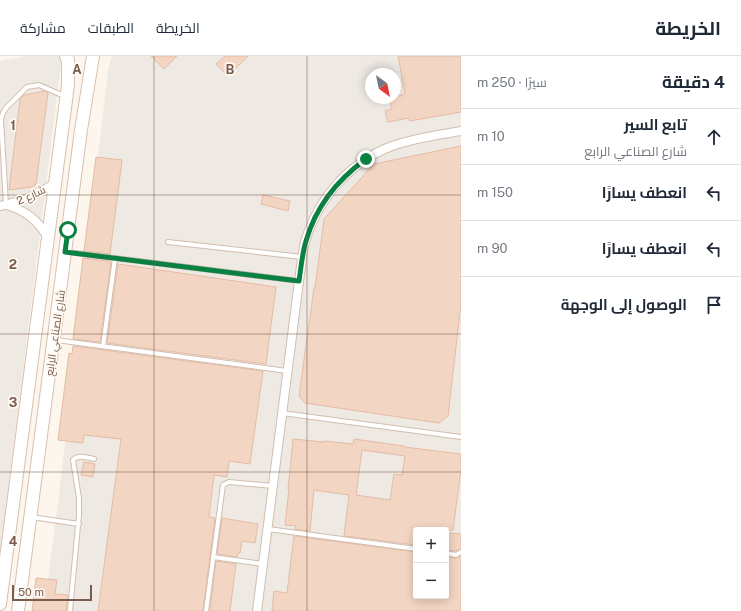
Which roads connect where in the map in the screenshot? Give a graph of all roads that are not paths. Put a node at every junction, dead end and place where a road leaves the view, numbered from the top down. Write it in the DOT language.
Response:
graph roads {
  1 [pos="68,57"];
  2 [pos="91,59"];
  3 [pos="66,97"];
  4 [pos="461,131"];
  5 [pos="55,183"];
  6 [pos="3,206"];
  7 [pos="49,238"];
  8 [pos="168,242"];
  9 [pos="65,252"];
  10 [pos="302,257"];
  11 [pos="115,258"];
  12 [pos="299,281"];
  13 [pos="54,340"];
  14 [pos="103,346"];
  15 [pos="287,371"];
  16 [pos="282,413"];
  17 [pos="461,437"];
  18 [pos="94,459"];
  19 [pos="273,486"];
  20 [pos="30,517"];
  21 [pos="79,524"];
  22 [pos="267,529"];
  23 [pos="413,549"];
  24 [pos="461,552"];
  25 [pos="449,554"];
  26 [pos="213,558"];
  27 [pos="263,564"];
  28 [pos="0,604"];
  29 [pos="18,611"];
  30 [pos="70,611"];
  31 [pos="206,611"];
  32 [pos="257,611"];
  1 -- 3 [label="main road, شارع الصناعي الرابع"];
  2 -- 9 [label="main road, شارع الصناعي الرابع"];
  3 -- 5 [label="main road, شارع الصناعي الرابع"];
  3 -- 6 [label="lane"];
  4 -- 10 [label="street"];
  5 -- 6 [label="street, شارع 2"];
  5 -- 7 [label="main road, شارع الصناعي الرابع"];
  6 -- 7 [label="street, شارع 2"];
  7 -- 28 [label="main road, شارع الصناعي الرابع"];
  8 -- 10 [label="lane"];
  9 -- 11 [label="lane"];
  9 -- 13 [label="main road, شارع الصناعي الرابع"];
  10 -- 12 [label="street"];
  11 -- 12 [label="lane"];
  11 -- 14 [label="lane"];
  12 -- 15 [label="street"];
  13 -- 14 [label="lane"];
  13 -- 20 [label="main road, شارع الصناعي الرابع"];
  14 -- 15 [label="lane"];
  15 -- 16 [label="street"];
  16 -- 17 [label="lane"];
  16 -- 19 [label="street"];
  18 -- 21 [label="lane"];
  19 -- 22 [label="street"];
  19 -- 26 [label="lane"];
  20 -- 21 [label="lane"];
  20 -- 29 [label="main road, شارع الصناعي الرابع"];
  21 -- 30 [label="lane"];
  22 -- 23 [label="lane"];
  22 -- 27 [label="street"];
  24 -- 25 [label="lane"];
  26 -- 27 [label="lane"];
  26 -- 31 [label="lane"];
  27 -- 32 [label="street"];
}
